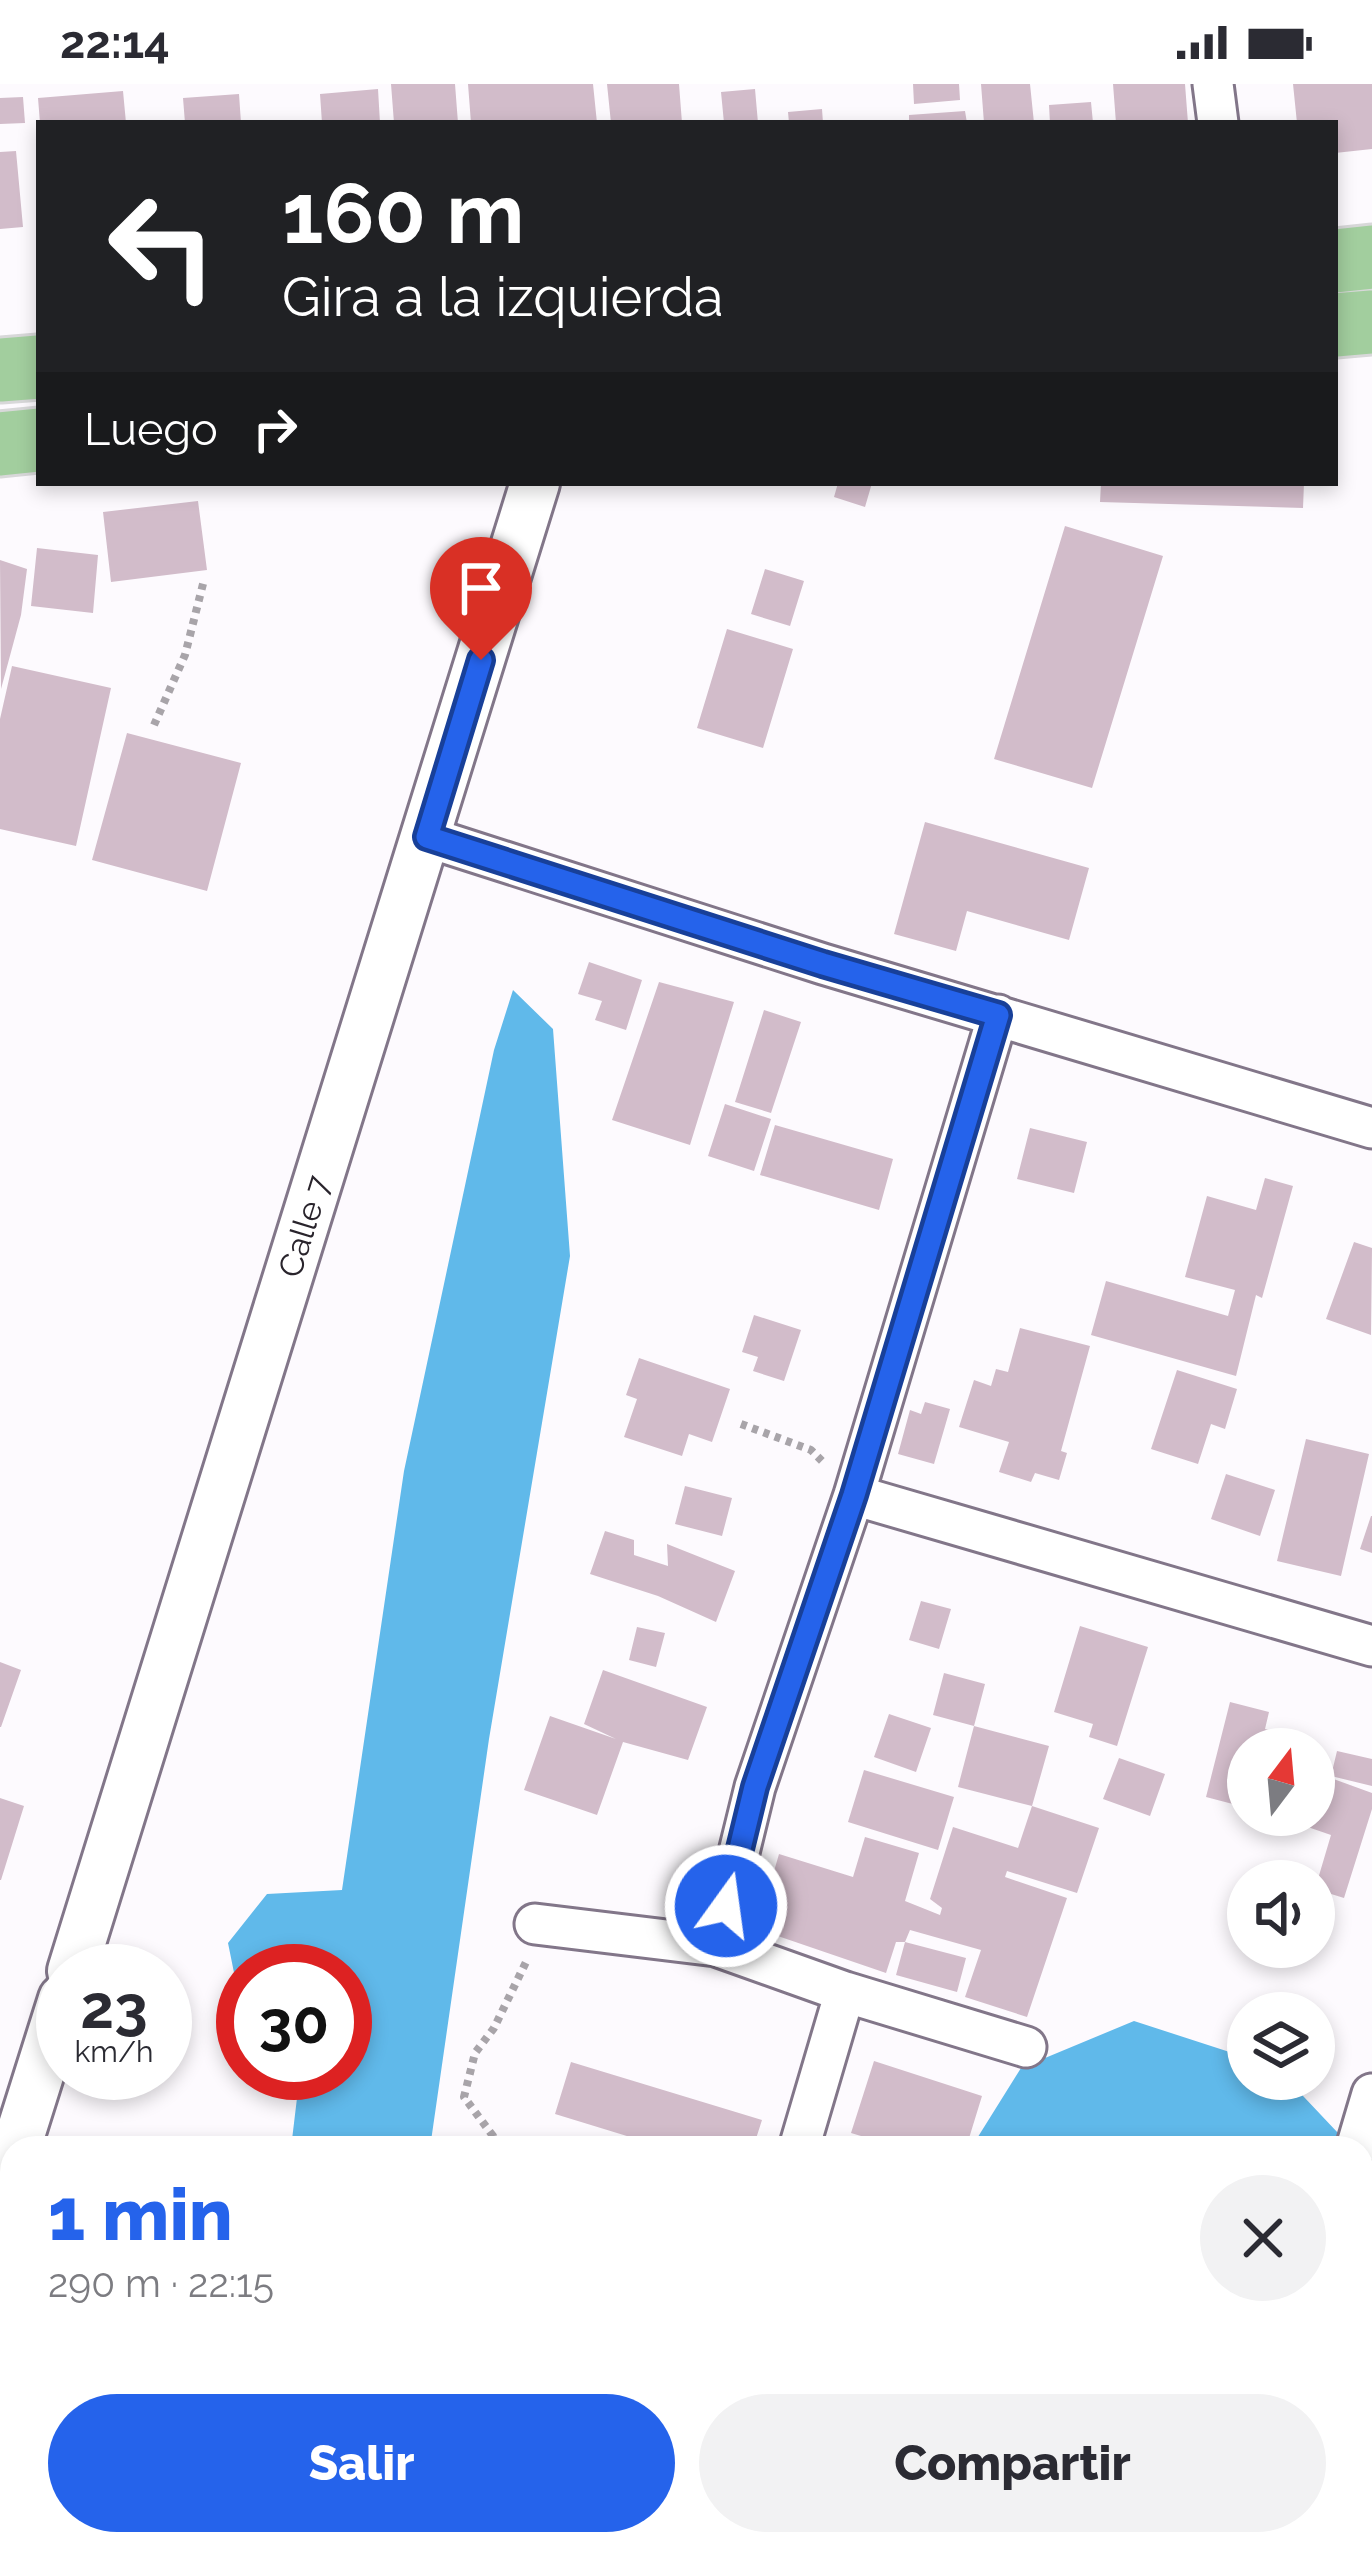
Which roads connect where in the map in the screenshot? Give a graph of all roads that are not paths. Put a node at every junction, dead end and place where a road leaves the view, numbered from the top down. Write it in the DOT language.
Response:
graph roads {
  1 [pos="1213,84"];
  2 [pos="1218,120"];
  3 [pos="1372,257"];
  4 [pos="1338,261"];
  5 [pos="1372,322"];
  6 [pos="1338,325"];
  7 [pos="36,367"];
  8 [pos="0,370"];
  9 [pos="36,440"];
  10 [pos="0,444"];
  11 [pos="534,486"];
  12 [pos="427,837"];
  13 [pos="998,1015"];
  14 [pos="1372,1129"];
  15 [pos="854,1495"];
  16 [pos="1372,1646"];
  17 [pos="535,1924"];
  18 [pos="80,1944"];
  19 [pos="716,1946"];
  20 [pos="845,1992"];
  21 [pos="1026,2048"];
  22 [pos="36,2085"];
  23 [pos="1372,2094"];
  24 [pos="20,2136"];
  25 [pos="803,2136"];
  26 [pos="1360,2136"];
  1 -- 2 [label="street"];
  3 -- 4 [label="highway"];
  5 -- 6 [label="highway"];
  7 -- 8 [label="highway"];
  9 -- 10 [label="highway"];
  11 -- 12 [label="street, Calle 7"];
  12 -- 13 [label="street"];
  12 -- 18 [label="street, Calle 7"];
  13 -- 14 [label="street"];
  13 -- 15 [label="street"];
  15 -- 16 [label="street"];
  15 -- 19 [label="street"];
  17 -- 19 [label="street"];
  19 -- 20 [label="street"];
  20 -- 21 [label="street"];
  20 -- 25 [label="street"];
  22 -- 24 [label="street"];
  23 -- 26 [label="street"];
}
